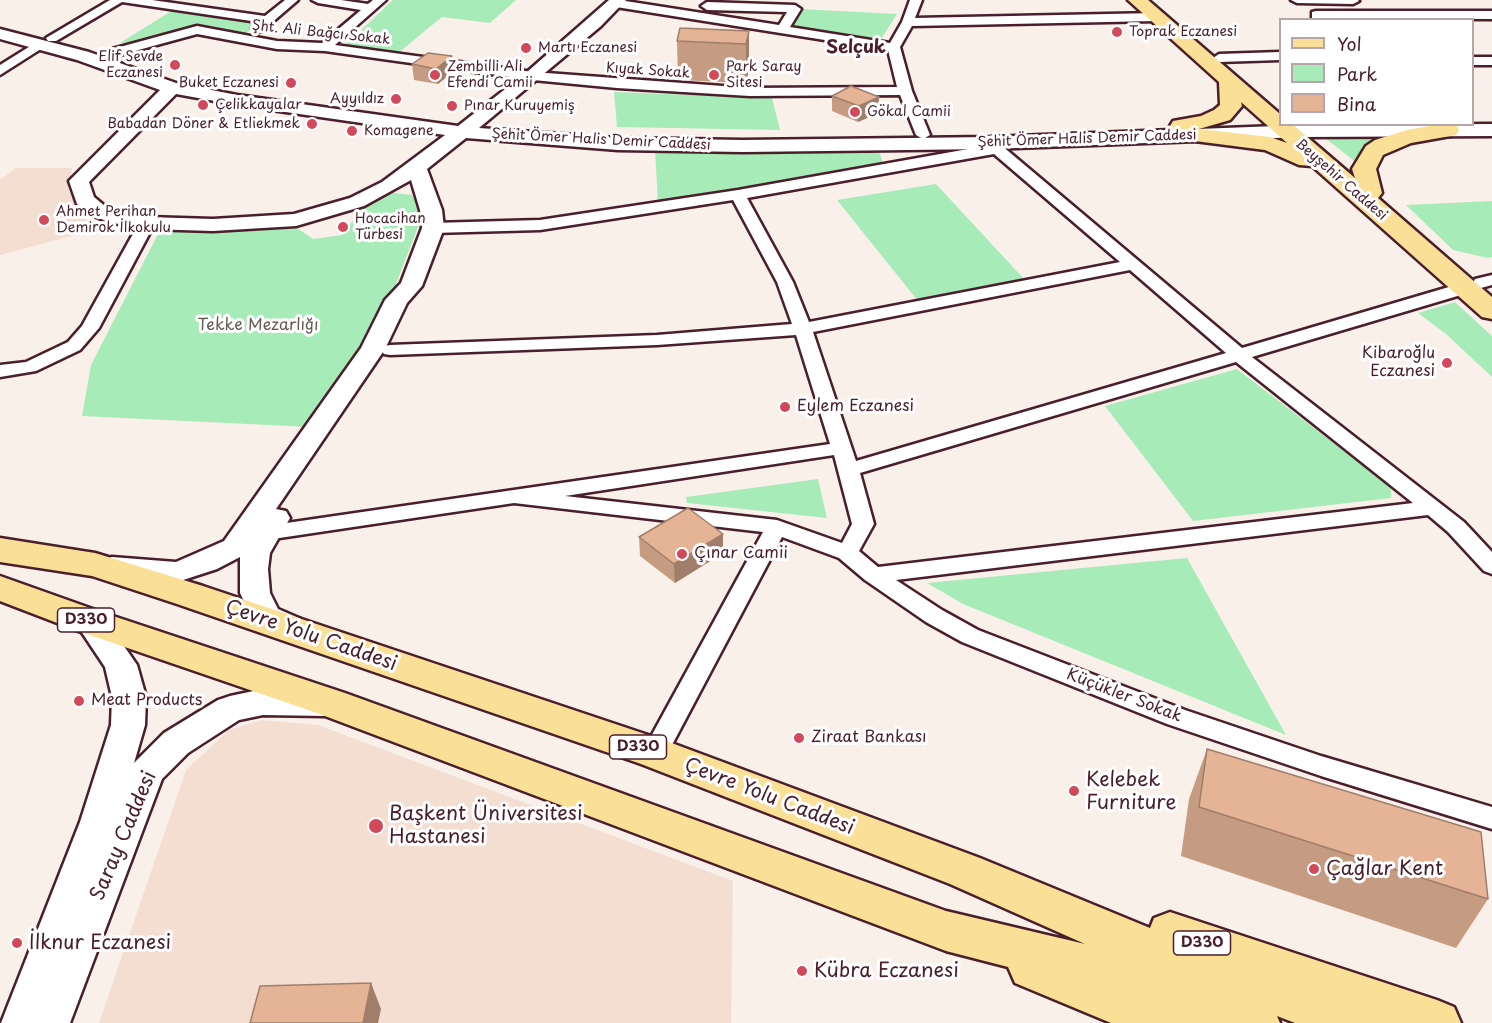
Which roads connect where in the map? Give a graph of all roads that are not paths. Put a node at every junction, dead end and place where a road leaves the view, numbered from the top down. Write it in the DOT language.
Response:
graph roads {
  1 [pos="118,0"];
  2 [pos="127,0"];
  3 [pos="292,0"];
  4 [pos="318,0"];
  5 [pos="916,0"];
  6 [pos="1137,0"];
  7 [pos="1289,0"];
  8 [pos="1297,0"];
  9 [pos="1341,0"];
  10 [pos="617,1"];
  11 [pos="1401,2"];
  12 [pos="375,4"];
  13 [pos="1154,9"];
  14 [pos="1415,14"];
  15 [pos="1492,15"];
  16 [pos="1319,17"];
  17 [pos="268,20"];
  18 [pos="908,22"];
  19 [pos="0,26"];
  20 [pos="783,29"];
  21 [pos="0,34"];
  22 [pos="244,40"];
  23 [pos="46,41"];
  24 [pos="325,47"];
  25 [pos="894,47"];
  26 [pos="109,54"];
  27 [pos="1279,56"];
  28 [pos="1219,58"];
  29 [pos="1474,61"];
  30 [pos="1492,61"];
  31 [pos="0,71"];
  32 [pos="532,76"];
  33 [pos="1234,78"];
  34 [pos="172,88"];
  35 [pos="905,91"];
  36 [pos="1272,93"];
  37 [pos="1279,118"];
  38 [pos="1279,124"];
  39 [pos="1474,124"];
  40 [pos="1492,124"];
  41 [pos="1288,126"];
  42 [pos="1288,126"];
  43 [pos="1351,126"];
  44 [pos="467,127"];
  45 [pos="1448,129"];
  46 [pos="1492,130"];
  47 [pos="1188,131"];
  48 [pos="923,135"];
  49 [pos="992,146"];
  50 [pos="417,167"];
  51 [pos="1331,172"];
  52 [pos="1370,193"];
  53 [pos="738,195"];
  54 [pos="147,223"];
  55 [pos="433,228"];
  56 [pos="1132,265"];
  57 [pos="411,286"];
  58 [pos="1483,286"];
  59 [pos="1492,311"];
  60 [pos="803,329"];
  61 [pos="390,350"];
  62 [pos="1239,355"];
  63 [pos="0,371"];
  64 [pos="842,448"];
  65 [pos="849,470"];
  66 [pos="511,496"];
  67 [pos="1432,508"];
  68 [pos="777,527"];
  69 [pos="266,533"];
  70 [pos="2,550"];
  71 [pos="847,553"];
  72 [pos="95,565"];
  73 [pos="1492,566"];
  74 [pos="873,575"];
  75 [pos="0,588"];
  76 [pos="91,622"];
  77 [pos="307,634"];
  78 [pos="331,703"];
  79 [pos="655,753"];
  80 [pos="1492,819"];
  81 [pos="965,871"];
  82 [pos="946,931"];
  83 [pos="22,1023"];
  84 [pos="49,1023"];
  85 [pos="1170,1023"];
  86 [pos="1256,1023"];
  87 [pos="1356,1023"];
  88 [pos="1437,1023"];
  1 -- 23 [label="street"];
  2 -- 17 [label="street"];
  3 -- 17 [label="street"];
  4 -- 12 [label="street"];
  5 -- 18 [label="street"];
  6 -- 13 [label="main road, Beyşehir Caddesi"];
  7 -- 16 [label="street"];
  8 -- 9 [label="street"];
  9 -- 11 [label="street"];
  10 -- 20 [label="street"];
  10 -- 20 [label="street"];
  10 -- 32 [label="main road"];
  11 -- 14 [label="street"];
  12 -- 24 [label="street"];
  13 -- 18 [label="street"];
  13 -- 28 [label="main road, Beyşehir Caddesi"];
  13 -- 33 [label="main road, Beyşehir Caddesi"];
  14 -- 15 [label="street"];
  14 -- 16 [label="street"];
  17 -- 22 [label="street"];
  18 -- 25 [label="street"];
  19 -- 23 [label="main road, Şehit Ömer Halis Demir Caddesi"];
  20 -- 25 [label="street"];
  21 -- 23 [label="main road, Şehit Ömer Halis Demir Caddesi"];
  22 -- 24 [label="street, Şht. Ali Bağcı Sokak"];
  22 -- 26 [label="street, Şht. Ali Bağcı Sokak"];
  23 -- 26 [label="main road, Şehit Ömer Halis Demir Caddesi"];
  23 -- 31 [label="street"];
  23 -- 34 [label="main road, Şehit Ömer Halis Demir Caddesi"];
  24 -- 32 [label="street, Şht. Ali Bağcı Sokak"];
  25 -- 35 [label="street"];
  26 -- 44 [label="main road, Şehit Ömer Halis Demir Caddesi"];
  27 -- 28 [label="street"];
  28 -- 33 [label="main road, Beyşehir Caddesi"];
  29 -- 30 [label="street"];
  32 -- 35 [label="street, Kıyak Sokak"];
  32 -- 44 [label="main road"];
  33 -- 36 [label="main road"];
  33 -- 37 [label="main road, Beyşehir Caddesi"];
  33 -- 47 [label="main road"];
  34 -- 44 [label="main road, Şehit Ömer Halis Demir Caddesi"];
  34 -- 54 [label="main road"];
  35 -- 48 [label="street"];
  38 -- 47 [label="main road, Şehit Ömer Halis Demir Caddesi"];
  39 -- 40 [label="main road"];
  41 -- 51 [label="main road, Beyşehir Caddesi"];
  42 -- 52 [label="main road, Beyşehir Caddesi"];
  43 -- 45 [label="main road, Şehit Ömer Halis Demir Caddesi"];
  44 -- 48 [label="main road, Şehit Ömer Halis Demir Caddesi"];
  44 -- 49 [label="main road, Şehit Ömer Halis Demir Caddesi"];
  44 -- 50 [label="main road"];
  45 -- 46 [label="main road, Şehit Ömer Halis Demir Caddesi"];
  45 -- 52 [label="main road"];
  47 -- 48 [label="main road, Şehit Ömer Halis Demir Caddesi"];
  47 -- 49 [label="main road, Şehit Ömer Halis Demir Caddesi"];
  47 -- 51 [label="main road"];
  49 -- 53 [label="street"];
  49 -- 56 [label="street"];
  50 -- 54 [label="main road"];
  50 -- 55 [label="main road"];
  51 -- 58 [label="main road, Beyşehir Caddesi"];
  52 -- 58 [label="main road, Beyşehir Caddesi"];
  53 -- 55 [label="street"];
  53 -- 60 [label="street"];
  54 -- 63 [label="street"];
  55 -- 57 [label="main road"];
  56 -- 60 [label="street"];
  56 -- 62 [label="street"];
  57 -- 61 [label="main road"];
  57 -- 72 [label="main road"];
  58 -- 59 [label="main road, Beyşehir Caddesi"];
  58 -- 62 [label="street"];
  60 -- 61 [label="street"];
  60 -- 64 [label="street"];
  61 -- 69 [label="main road"];
  62 -- 65 [label="street"];
  62 -- 67 [label="street"];
  64 -- 65 [label="street"];
  64 -- 66 [label="street"];
  65 -- 71 [label="street"];
  66 -- 68 [label="street, Küçükler Sokak"];
  66 -- 69 [label="street"];
  67 -- 73 [label="street"];
  67 -- 74 [label="street"];
  68 -- 71 [label="street, Küçükler Sokak"];
  68 -- 79 [label="street"];
  69 -- 77 [label="main road"];
  70 -- 72 [label="main road, Çevre Yolu Caddesi / D330"];
  71 -- 74 [label="street, Küçükler Sokak"];
  72 -- 77 [label="main road, Çevre Yolu Caddesi / D330"];
  74 -- 80 [label="street, Küçükler Sokak"];
  75 -- 76 [label="main road, D330"];
  76 -- 78 [label="main road, D330"];
  76 -- 83 [label="main road, Saray Caddesi"];
  77 -- 79 [label="main road, Çevre Yolu Caddesi / D330"];
  78 -- 82 [label="main road, D330"];
  78 -- 84 [label="main road, Saray Caddesi"];
  79 -- 81 [label="main road, Çevre Yolu Caddesi / D330"];
  81 -- 87 [label="main road, Çevre Yolu Caddesi"];
  81 -- 88 [label="main road, D330"];
  82 -- 85 [label="main road, D330"];
  82 -- 86 [label="main road"];
}
